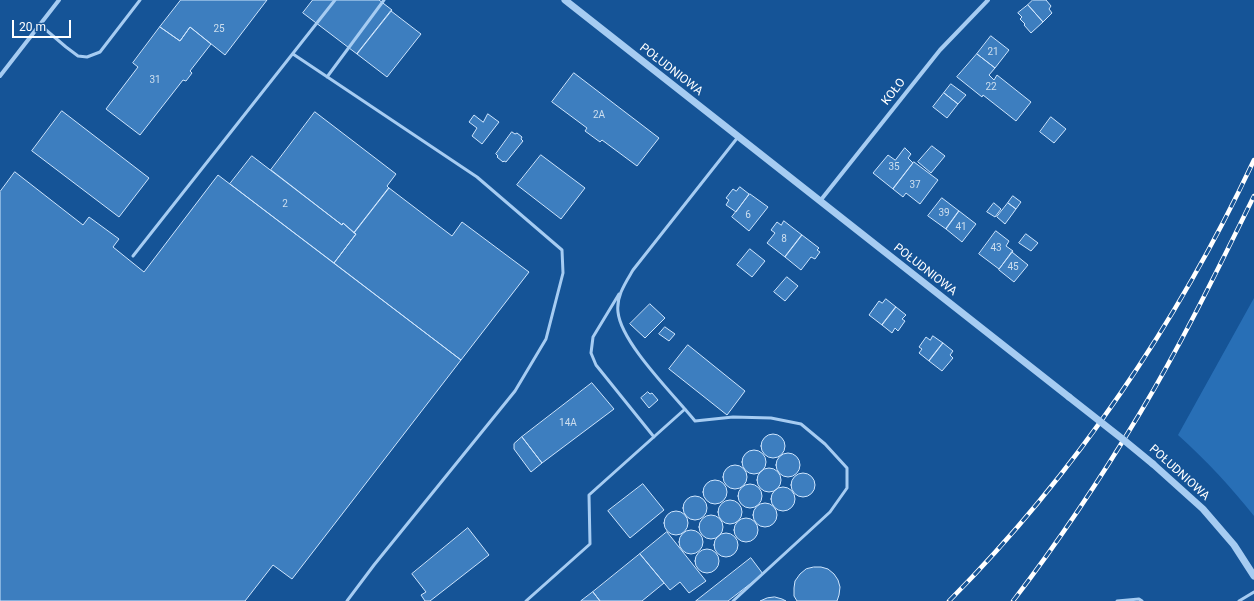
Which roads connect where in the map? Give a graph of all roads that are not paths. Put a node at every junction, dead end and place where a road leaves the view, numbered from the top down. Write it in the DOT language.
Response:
graph roads {
  1 [pos="58,0"];
  2 [pos="140,0"];
  3 [pos="335,0"];
  4 [pos="384,0"];
  5 [pos="565,0"];
  6 [pos="988,0"];
  7 [pos="39,24"];
  8 [pos="293,54"];
  9 [pos="0,76"];
  10 [pos="327,77"];
  11 [pos="738,137"];
  12 [pos="820,201"];
  13 [pos="133,256"];
  14 [pos="620,292"];
  15 [pos="685,410"];
  16 [pos="654,437"];
  17 [pos="1254,576"];
  18 [pos="1254,592"];
  19 [pos="347,601"];
  20 [pos="526,601"];
  21 [pos="733,601"];
  22 [pos="1117,601"];
  23 [pos="1142,601"];
  24 [pos="1239,601"];
  1 -- 7 [label="street"];
  2 -- 7 [label="lane"];
  3 -- 8 [label="lane"];
  4 -- 10 [label="lane"];
  5 -- 11 [label="street, POŁUDNIOWA"];
  6 -- 12 [label="street, KOŁO"];
  7 -- 9 [label="street"];
  8 -- 10 [label="lane"];
  8 -- 13 [label="lane"];
  10 -- 19 [label="lane"];
  11 -- 12 [label="street, POŁUDNIOWA"];
  11 -- 14 [label="lane"];
  12 -- 17 [label="street, POŁUDNIOWA, bridge"];
  14 -- 15 [label="lane"];
  14 -- 16 [label="lane"];
  15 -- 16 [label="lane"];
  15 -- 21 [label="lane"];
  16 -- 20 [label="lane"];
  18 -- 24 [label="lane"];
  22 -- 23 [label="lane"];
}
